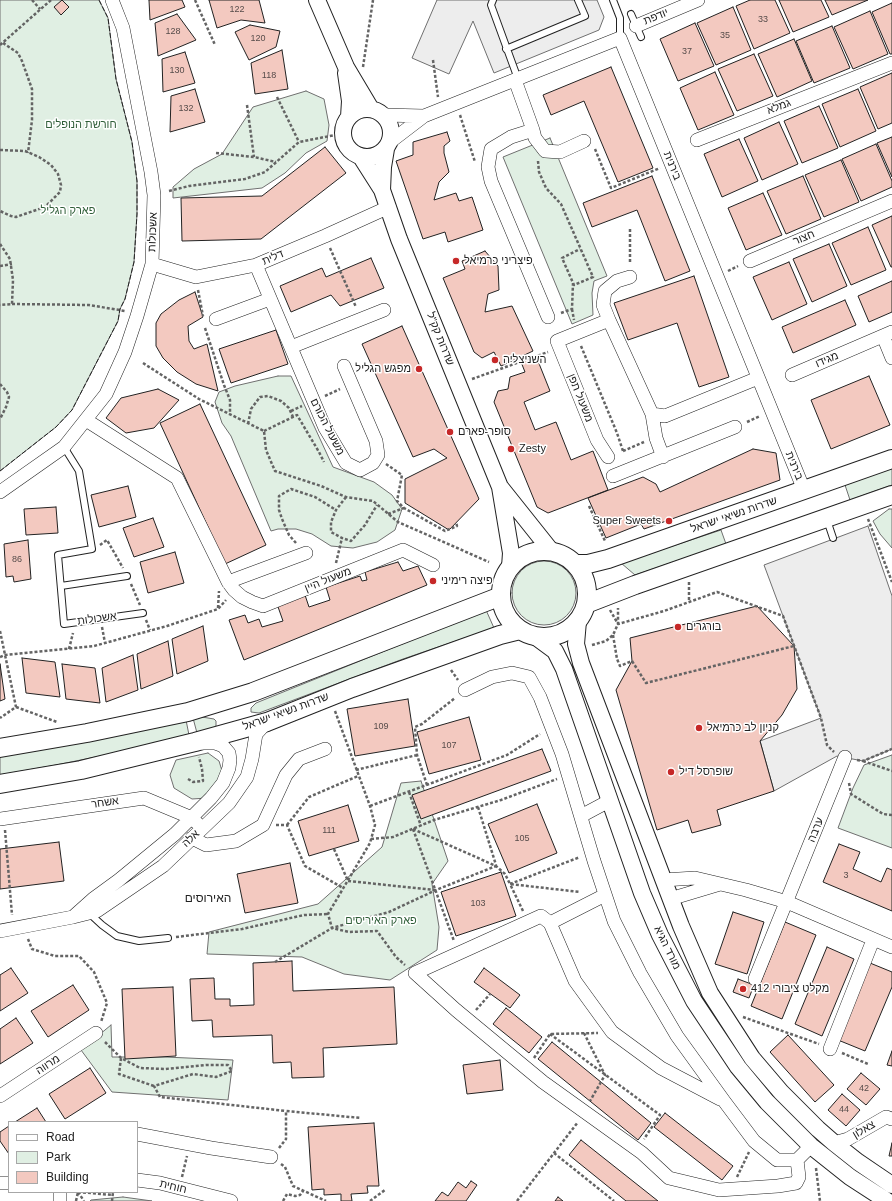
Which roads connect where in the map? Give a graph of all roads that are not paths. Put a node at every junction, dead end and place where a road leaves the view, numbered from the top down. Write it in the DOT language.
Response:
graph roads {
  1 [pos="112,0"];
  2 [pos="318,0"];
  3 [pos="494,0"];
  4 [pos="578,0"];
  5 [pos="613,0"];
  6 [pos="698,0"];
  7 [pos="636,26"];
  8 [pos="620,38"];
  9 [pos="506,49"];
  10 [pos="892,63"];
  11 [pos="346,67"];
  12 [pos="516,79"];
  13 [pos="378,112"];
  14 [pos="424,116"];
  15 [pos="349,118"];
  16 [pos="533,130"];
  17 [pos="697,140"];
  18 [pos="584,141"];
  19 [pos="388,145"];
  20 [pos="361,157"];
  21 [pos="382,190"];
  22 [pos="892,201"];
  23 [pos="389,207"];
  24 [pos="750,260"];
  25 [pos="152,264"];
  26 [pos="256,265"];
  27 [pos="630,277"];
  28 [pos="270,299"];
  29 [pos="384,310"];
  30 [pos="548,317"];
  31 [pos="608,320"];
  32 [pos="210,322"];
  33 [pos="888,334"];
  34 [pos="291,347"];
  35 [pos="892,358"];
  36 [pos="344,366"];
  37 [pos="792,375"];
  38 [pos="758,378"];
  39 [pos="652,414"];
  40 [pos="86,420"];
  41 [pos="735,427"];
  42 [pos="64,447"];
  43 [pos="608,456"];
  44 [pos="663,457"];
  45 [pos="892,459"];
  46 [pos="612,476"];
  47 [pos="500,487"];
  48 [pos="804,490"];
  49 [pos="0,492"];
  50 [pos="892,495"];
  51 [pos="826,518"];
  52 [pos="833,538"];
  53 [pos="306,552"];
  54 [pos="552,552"];
  55 [pos="575,564"];
  56 [pos="433,565"];
  57 [pos="510,568"];
  58 [pos="127,576"];
  59 [pos="228,582"];
  60 [pos="60,586"];
  61 [pos="501,596"];
  62 [pos="586,604"];
  63 [pos="143,613"];
  64 [pos="578,620"];
  65 [pos="528,633"];
  66 [pos="465,690"];
  67 [pos="267,722"];
  68 [pos="0,748"];
  69 [pos="197,748"];
  70 [pos="325,749"];
  71 [pos="845,757"];
  72 [pos="0,784"];
  73 [pos="609,801"];
  74 [pos="581,816"];
  75 [pos="2,818"];
  76 [pos="192,818"];
  77 [pos="202,828"];
  78 [pos="192,838"];
  79 [pos="664,880"];
  80 [pos="722,884"];
  81 [pos="642,893"];
  82 [pos="605,895"];
  83 [pos="670,899"];
  84 [pos="787,902"];
  85 [pos="89,913"];
  86 [pos="73,917"];
  87 [pos="550,923"];
  88 [pos="12,928"];
  89 [pos="168,938"];
  90 [pos="873,940"];
  91 [pos="892,947"];
  92 [pos="756,979"];
  93 [pos="96,1033"];
  94 [pos="830,1049"];
  95 [pos="0,1096"];
  96 [pos="724,1101"];
  97 [pos="892,1119"];
  98 [pos="818,1129"];
  99 [pos="138,1134"];
  100 [pos="834,1143"];
  101 [pos="811,1146"];
  102 [pos="271,1157"];
  103 [pos="797,1160"];
  104 [pos="138,1180"];
  105 [pos="892,1184"];
  106 [pos="231,1201"];
  107 [pos="887,1201"];
  1 -- 25 [label="street, אשכולות"];
  2 -- 11 [label="street"];
  3 -- 9 [label="lane"];
  4 -- 9 [label="lane"];
  5 -- 8 [label="lane"];
  6 -- 7 [label="street, יודפת"];
  8 -- 12 [label="street"];
  8 -- 38 [label="street, בירנית"];
  9 -- 12 [label="lane"];
  10 -- 17 [label="street, גמלא"];
  11 -- 13 [label="street"];
  11 -- 15 [label="street"];
  12 -- 14 [label="street"];
  12 -- 16 [label="street"];
  13 -- 14 [label="street"];
  13 -- 15 [label="street"];
  13 -- 19 [label="street"];
  14 -- 19 [label="street"];
  15 -- 20 [label="street"];
  16 -- 18 [label="street"];
  16 -- 30 [label="street"];
  19 -- 20 [label="street"];
  19 -- 21 [label="street"];
  20 -- 21 [label="street"];
  21 -- 23 [label="street, שדרות קק\"ל"];
  22 -- 24 [label="street, חצור"];
  23 -- 26 [label="street, דלית"];
  23 -- 47 [label="street, שדרות קק\"ל"];
  25 -- 26 [label="street, דלית"];
  25 -- 40 [label="street, אשכולות"];
  26 -- 28 [label="street, משעול הכורם"];
  27 -- 31 [label="street"];
  28 -- 32 [label="street"];
  28 -- 34 [label="street, משעול הכורם"];
  29 -- 34 [label="street"];
  31 -- 39 [label="street"];
  31 -- 43 [label="street, משעול תפן"];
  33 -- 35 [label="street"];
  33 -- 37 [label="street, מגידו"];
  34 -- 36 [label="street, משעול הכורם"];
  38 -- 39 [label="street"];
  38 -- 48 [label="street, בירנית"];
  39 -- 44 [label="street"];
  40 -- 42 [label="street, אשכולות"];
  40 -- 59 [label="street, משעול היין"];
  41 -- 44 [label="street"];
  42 -- 49 [label="street, אשכולות"];
  42 -- 60 [label="lane, אשכולות"];
  44 -- 46 [label="street"];
  45 -- 48 [label="main road, שדרות נשיאי ישראל"];
  47 -- 54 [label="street"];
  47 -- 57 [label="street"];
  48 -- 55 [label="main road, שדרות נשיאי ישראל"];
  50 -- 51 [label="main road"];
  51 -- 52 [label="lane"];
  51 -- 62 [label="main road"];
  53 -- 59 [label="street"];
  54 -- 55 [label="main road"];
  54 -- 57 [label="main road"];
  55 -- 62 [label="main road"];
  56 -- 59 [label="street, משעול היין"];
  57 -- 61 [label="main road"];
  58 -- 60 [label="lane"];
  60 -- 63 [label="lane, אשכולות"];
  61 -- 65 [label="main road"];
  61 -- 68 [label="main road"];
  62 -- 64 [label="main road"];
  64 -- 65 [label="main road"];
  64 -- 79 [label="street, מורד הגיא"];
  65 -- 67 [label="main road, שדרות נשיאי ישראל"];
  65 -- 73 [label="street, מורד הגיא"];
  66 -- 74 [label="street"];
  67 -- 69 [label="main road, שדרות נשיאי ישראל"];
  67 -- 77 [label="street, אלה"];
  69 -- 72 [label="main road, שדרות נשיאי ישראל"];
  69 -- 76 [label="street, אלה"];
  70 -- 78 [label="street"];
  71 -- 84 [label="street, ערבה"];
  73 -- 74 [label="street"];
  73 -- 81 [label="street, מורד הגיא"];
  74 -- 82 [label="street"];
  75 -- 76 [label="street, אשחר"];
  76 -- 77 [label="street, אשחר"];
  76 -- 86 [label="street, אלה"];
  77 -- 78 [label="street, אלה"];
  78 -- 85 [label="street, אלה"];
  79 -- 80 [label="street"];
  79 -- 81 [label="street"];
  79 -- 83 [label="street, מורד הגיא"];
  80 -- 83 [label="street"];
  80 -- 84 [label="street"];
  81 -- 83 [label="street"];
  81 -- 101 [label="street, מורד הגיא"];
  82 -- 87 [label="street"];
  82 -- 96 [label="street"];
  83 -- 98 [label="street, מורד הגיא"];
  84 -- 90 [label="street"];
  84 -- 92 [label="street, ערבה"];
  85 -- 86 [label="street, אלה"];
  85 -- 89 [label="lane"];
  86 -- 88 [label="street, אלה"];
  87 -- 96 [label="street"];
  87 -- 103 [label="street"];
  90 -- 91 [label="street"];
  90 -- 94 [label="street"];
  93 -- 95 [label="street, מרווה"];
  96 -- 103 [label="street"];
  97 -- 100 [label="street, צאלון"];
  98 -- 100 [label="street, מורד הגיא"];
  98 -- 101 [label="street"];
  99 -- 102 [label="street"];
  100 -- 105 [label="street, מורד הגיא"];
  101 -- 103 [label="street"];
  101 -- 107 [label="street, מורד הגיא"];
  104 -- 106 [label="street, חוחית"];
}
